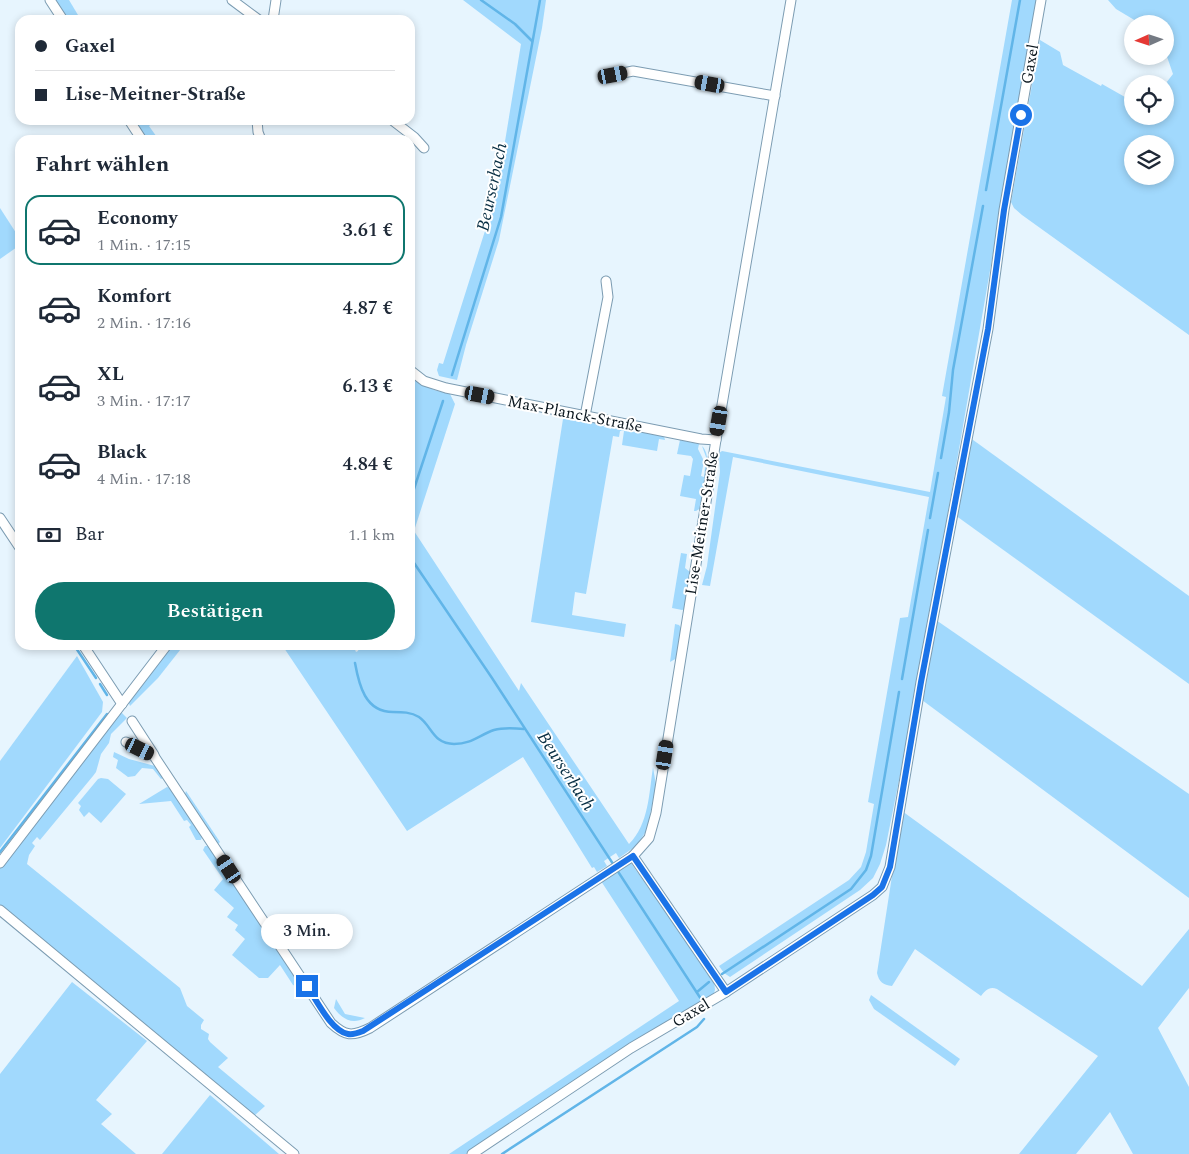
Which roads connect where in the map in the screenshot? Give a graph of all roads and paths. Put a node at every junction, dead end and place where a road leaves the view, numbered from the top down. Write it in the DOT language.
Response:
graph roads {
  1 [pos="50,0"];
  2 [pos="232,0"];
  3 [pos="276,0"];
  4 [pos="791,0"];
  5 [pos="1041,0"];
  6 [pos="60,15"];
  7 [pos="252,15"];
  8 [pos="274,15"];
  9 [pos="613,75"];
  10 [pos="775,96"];
  11 [pos="398,125"];
  12 [pos="411,135"];
  13 [pos="415,138"];
  14 [pos="424,148"];
  15 [pos="606,281"];
  16 [pos="415,374"];
  17 [pos="585,416"];
  18 [pos="716,440"];
  19 [pos="0,518"];
  20 [pos="15,540"];
  21 [pos="87,650"];
  22 [pos="163,650"];
  23 [pos="122,704"];
  24 [pos="132,721"];
  25 [pos="126,742"];
  26 [pos="154,756"];
  27 [pos="633,856"];
  28 [pos="0,863"];
  29 [pos="0,910"];
  30 [pos="726,992"];
  31 [pos="294,1154"];
  32 [pos="472,1154"];
  1 -- 6 [label="street"];
  2 -- 7 [label="street"];
  3 -- 8 [label="street"];
  4 -- 10 [label="street, Lise-Meitner-Straße"];
  5 -- 30 [label="street, Gaxel"];
  9 -- 10 [label="street"];
  10 -- 18 [label="street, Lise-Meitner-Straße"];
  11 -- 12 [label="street"];
  13 -- 14 [label="street"];
  15 -- 17 [label="street"];
  16 -- 17 [label="street, Max-Planck-Straße"];
  17 -- 18 [label="street, Max-Planck-Straße"];
  18 -- 27 [label="street, Lise-Meitner-Straße"];
  19 -- 20 [label="street"];
  21 -- 23 [label="street"];
  22 -- 23 [label="street"];
  23 -- 28 [label="street"];
  24 -- 26 [label="street, Lise-Meitner-Straße"];
  25 -- 26 [label="street, Lise-Meitner-Straße"];
  26 -- 27 [label="street, Lise-Meitner-Straße"];
  27 -- 30 [label="street"];
  29 -- 31 [label="street"];
  30 -- 32 [label="street, Gaxel"];
}
